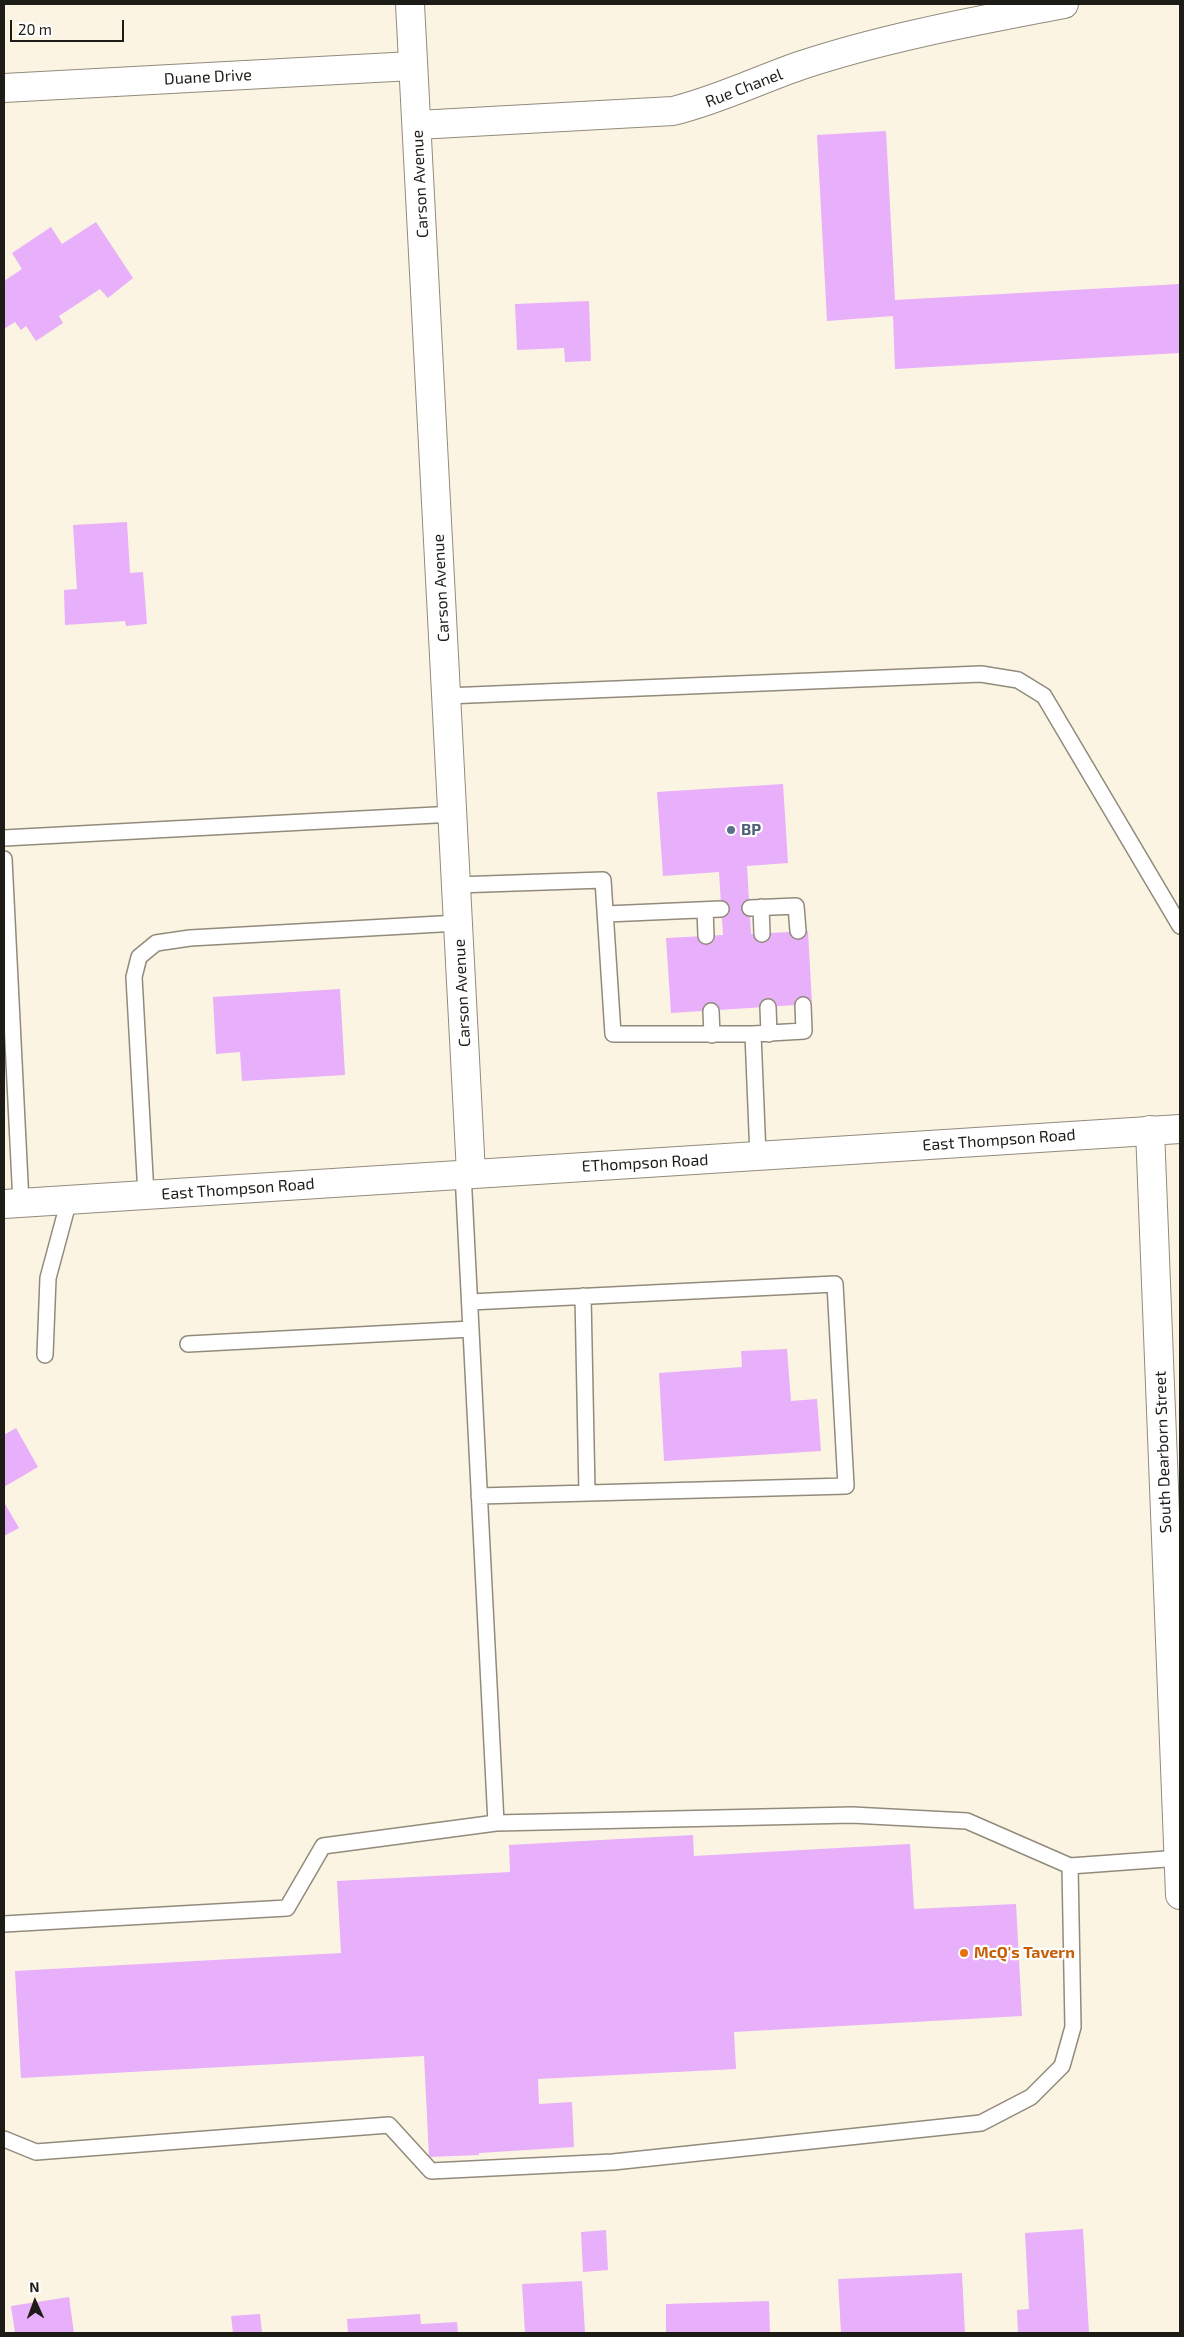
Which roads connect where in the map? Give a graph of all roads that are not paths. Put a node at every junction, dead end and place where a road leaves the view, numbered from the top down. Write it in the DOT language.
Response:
graph roads {
  1 [pos="410,4"];
  2 [pos="1064,4"];
  3 [pos="412,66"];
  4 [pos="4,88"];
  5 [pos="417,126"];
  6 [pos="446,696"];
  7 [pos="454,814"];
  8 [pos="4,838"];
  9 [pos="4,859"];
  10 [pos="456,885"];
  11 [pos="721,909"];
  12 [pos="705,910"];
  13 [pos="606,914"];
  14 [pos="458,923"];
  15 [pos="1180,926"];
  16 [pos="798,931"];
  17 [pos="762,934"];
  18 [pos="706,936"];
  19 [pos="803,1005"];
  20 [pos="768,1007"];
  21 [pos="711,1011"];
  22 [pos="753,1034"];
  23 [pos="768,1034"];
  24 [pos="712,1035"];
  25 [pos="9,1060"];
  26 [pos="1180,1129"];
  27 [pos="1150,1130"];
  28 [pos="818,1151"];
  29 [pos="758,1156"];
  30 [pos="467,1173"];
  31 [pos="146,1195"];
  32 [pos="69,1200"];
  33 [pos="12,1204"];
  34 [pos="583,1296"];
  35 [pos="470,1302"];
  36 [pos="471,1329"];
  37 [pos="188,1344"];
  38 [pos="45,1355"];
  39 [pos="587,1492"];
  40 [pos="479,1496"];
  41 [pos="496,1823"];
  42 [pos="1180,1858"];
  43 [pos="1070,1866"];
  44 [pos="1180,1894"];
  45 [pos="4,1924"];
  46 [pos="4,2139"];
  1 -- 3 [label="main road, Carson Avenue"];
  2 -- 5 [label="main road, Rue Chanel"];
  3 -- 4 [label="main road, Duane Drive"];
  3 -- 5 [label="main road, Carson Avenue"];
  5 -- 6 [label="main road, Carson Avenue"];
  6 -- 7 [label="main road, Carson Avenue"];
  6 -- 15 [label="lane"];
  7 -- 8 [label="lane"];
  7 -- 10 [label="main road, Carson Avenue"];
  9 -- 25 [label="lane"];
  10 -- 13 [label="lane"];
  10 -- 14 [label="main road, Carson Avenue"];
  11 -- 12 [label="lane"];
  12 -- 13 [label="lane"];
  12 -- 18 [label="lane"];
  13 -- 24 [label="lane"];
  14 -- 30 [label="main road, Carson Avenue"];
  14 -- 31 [label="lane"];
  16 -- 17 [label="lane"];
  19 -- 23 [label="lane"];
  20 -- 23 [label="lane"];
  21 -- 24 [label="lane"];
  22 -- 23 [label="lane"];
  22 -- 24 [label="lane"];
  22 -- 29 [label="lane"];
  25 -- 33 [label="lane"];
  26 -- 27 [label="main road, East Thompson Road"];
  27 -- 28 [label="main road, East Thompson Road"];
  27 -- 42 [label="main road, South Dearborn Street"];
  28 -- 29 [label="main road, EThompson Road"];
  29 -- 30 [label="main road, EThompson Road"];
  30 -- 31 [label="main road, East Thompson Road"];
  30 -- 35 [label="lane"];
  31 -- 32 [label="main road, East Thompson Road"];
  32 -- 33 [label="main road, East Thompson Road"];
  32 -- 38 [label="lane"];
  34 -- 35 [label="lane"];
  34 -- 39 [label="lane"];
  34 -- 39 [label="lane"];
  35 -- 36 [label="lane"];
  36 -- 37 [label="lane"];
  36 -- 40 [label="lane"];
  39 -- 40 [label="lane"];
  40 -- 41 [label="lane"];
  41 -- 43 [label="lane"];
  41 -- 45 [label="lane"];
  42 -- 43 [label="lane"];
  42 -- 44 [label="main road, South Dearborn Street"];
  43 -- 46 [label="lane"];
}
